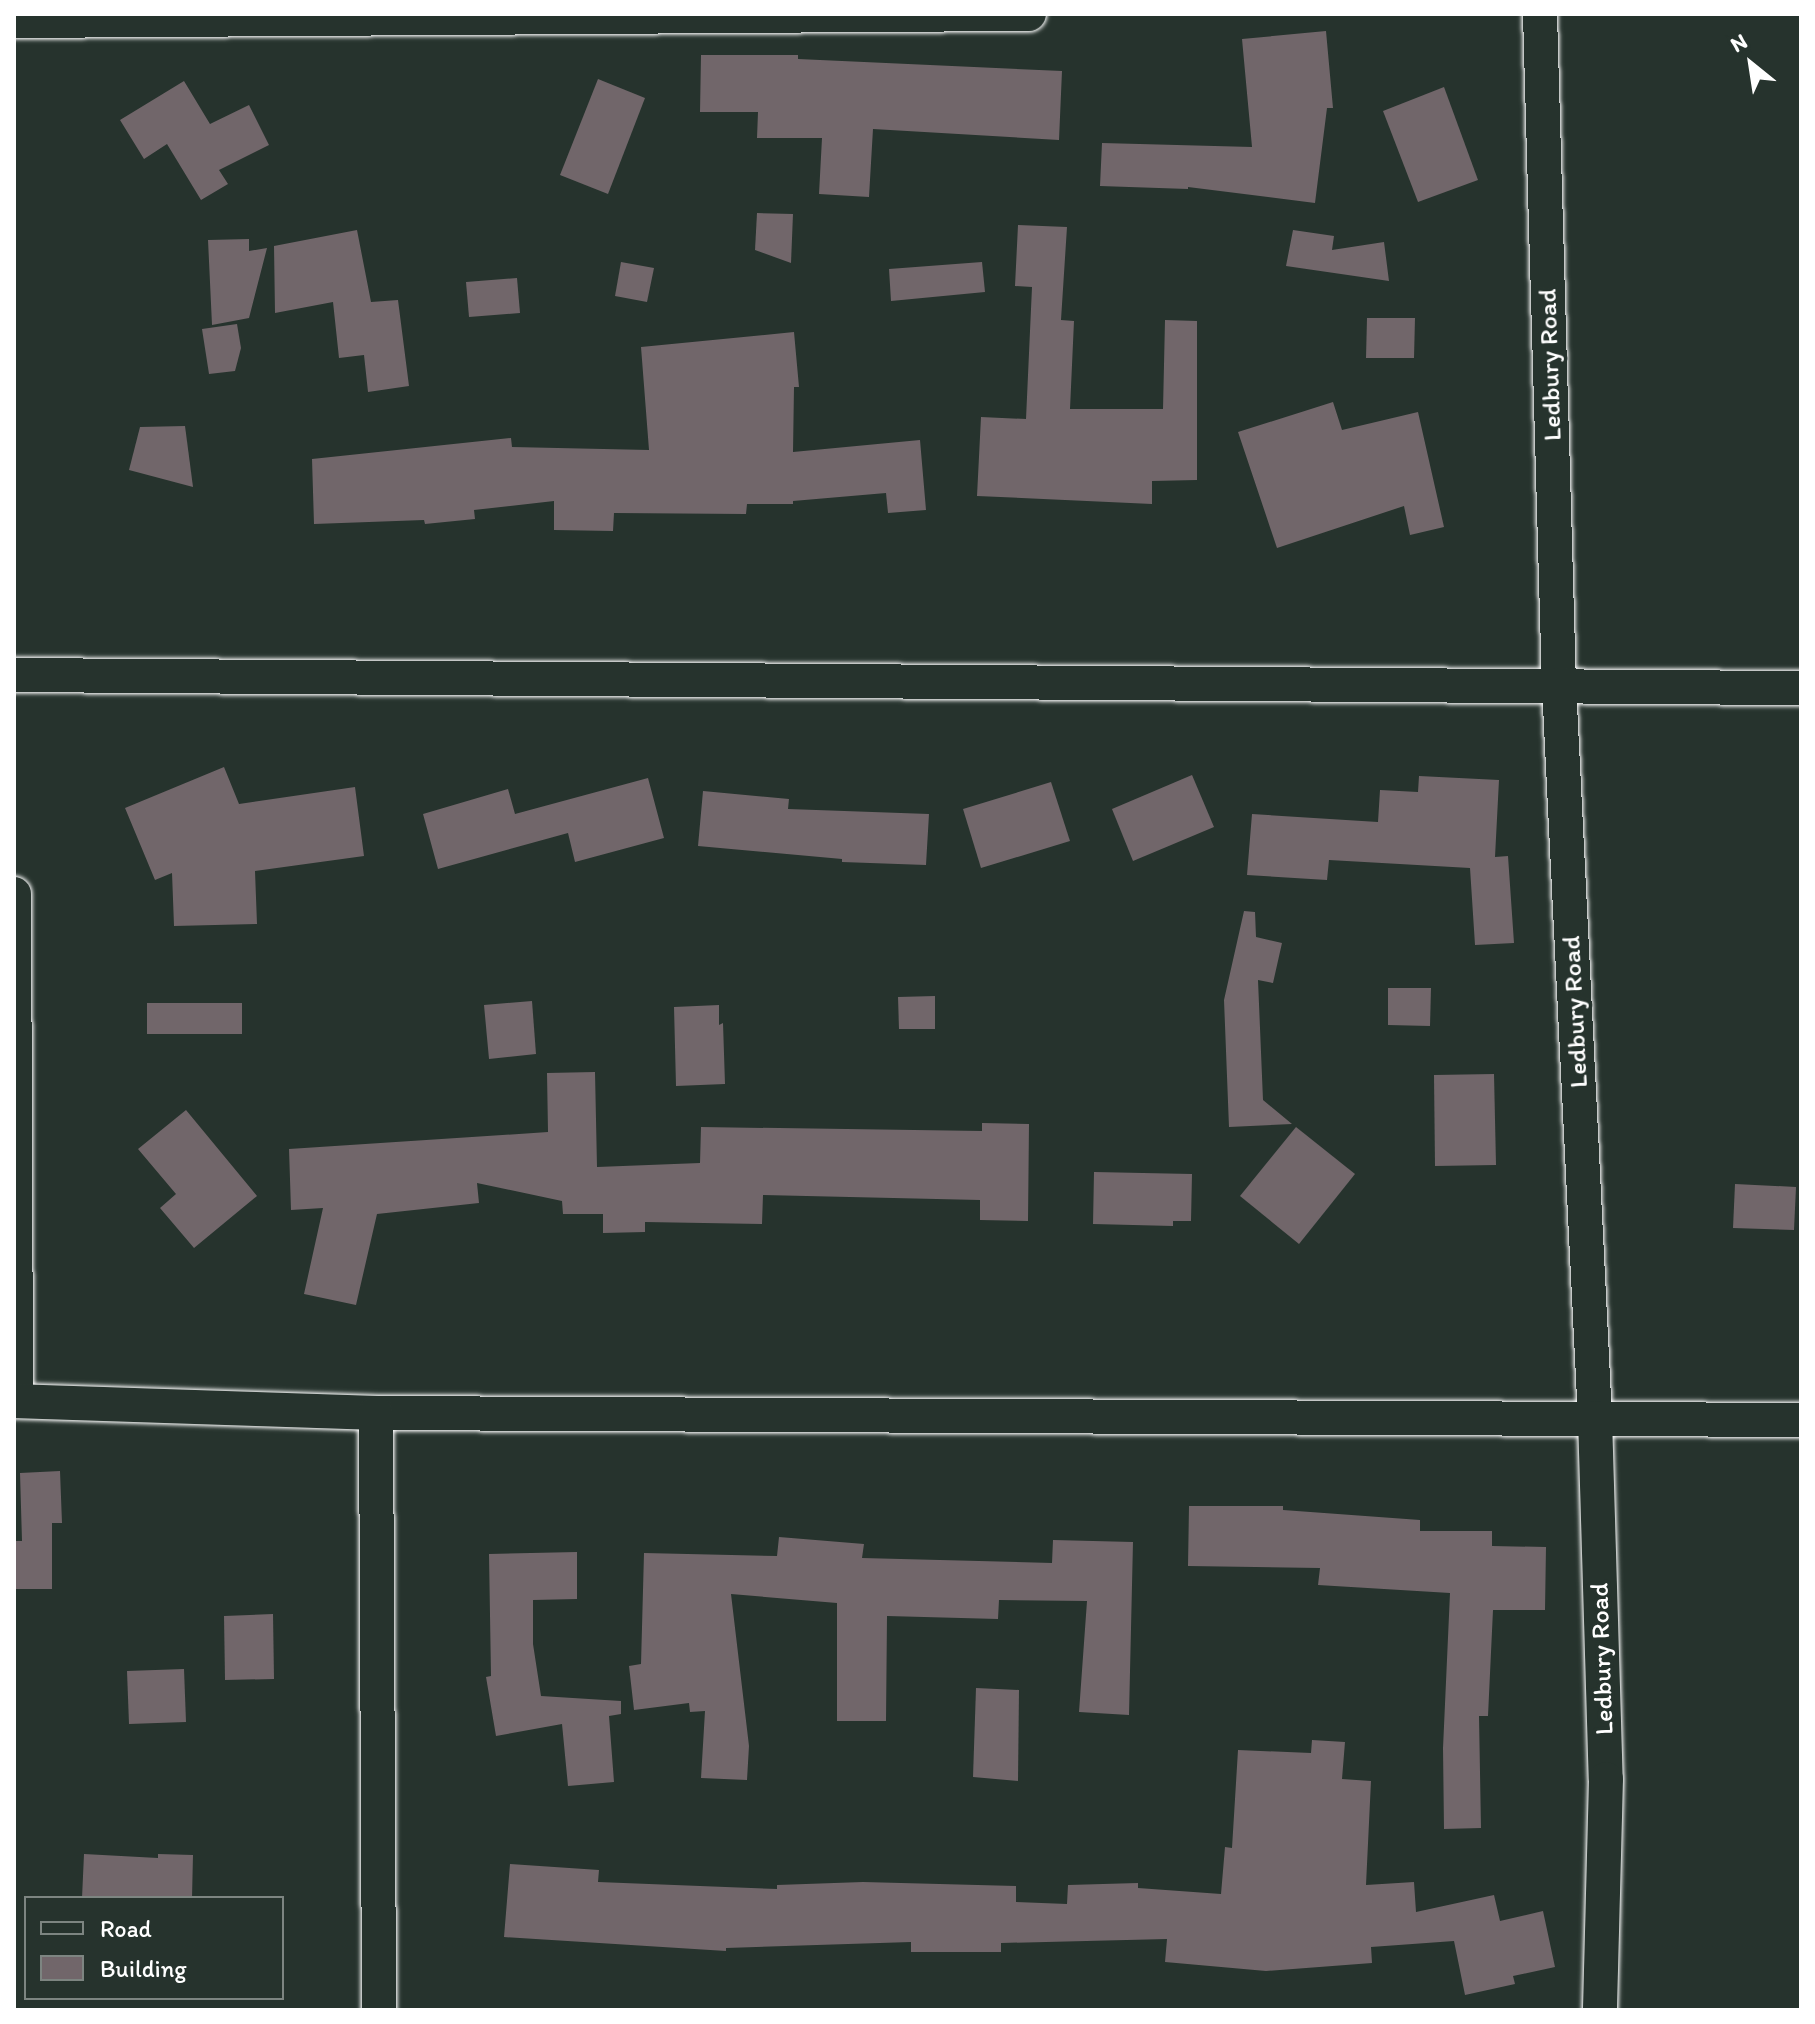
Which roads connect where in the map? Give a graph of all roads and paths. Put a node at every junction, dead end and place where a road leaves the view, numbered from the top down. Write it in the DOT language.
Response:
graph roads {
  1 [pos="1029,14"];
  2 [pos="1540,14"];
  3 [pos="14,21"];
  4 [pos="14,675"];
  5 [pos="1559,685"];
  6 [pos="1801,688"];
  7 [pos="14,894"];
  8 [pos="15,1401"];
  9 [pos="376,1413"];
  10 [pos="1595,1418"];
  11 [pos="1801,1420"];
  12 [pos="379,2010"];
  13 [pos="1600,2010"];
  1 -- 3 [label="street"];
  2 -- 5 [label="street, Ledbury Road"];
  4 -- 5 [label="street"];
  5 -- 6 [label="street"];
  5 -- 10 [label="street, Ledbury Road"];
  7 -- 8 [label="street"];
  8 -- 9 [label="street"];
  9 -- 10 [label="street"];
  9 -- 12 [label="street"];
  10 -- 11 [label="street"];
  10 -- 13 [label="street, Ledbury Road"];
}
